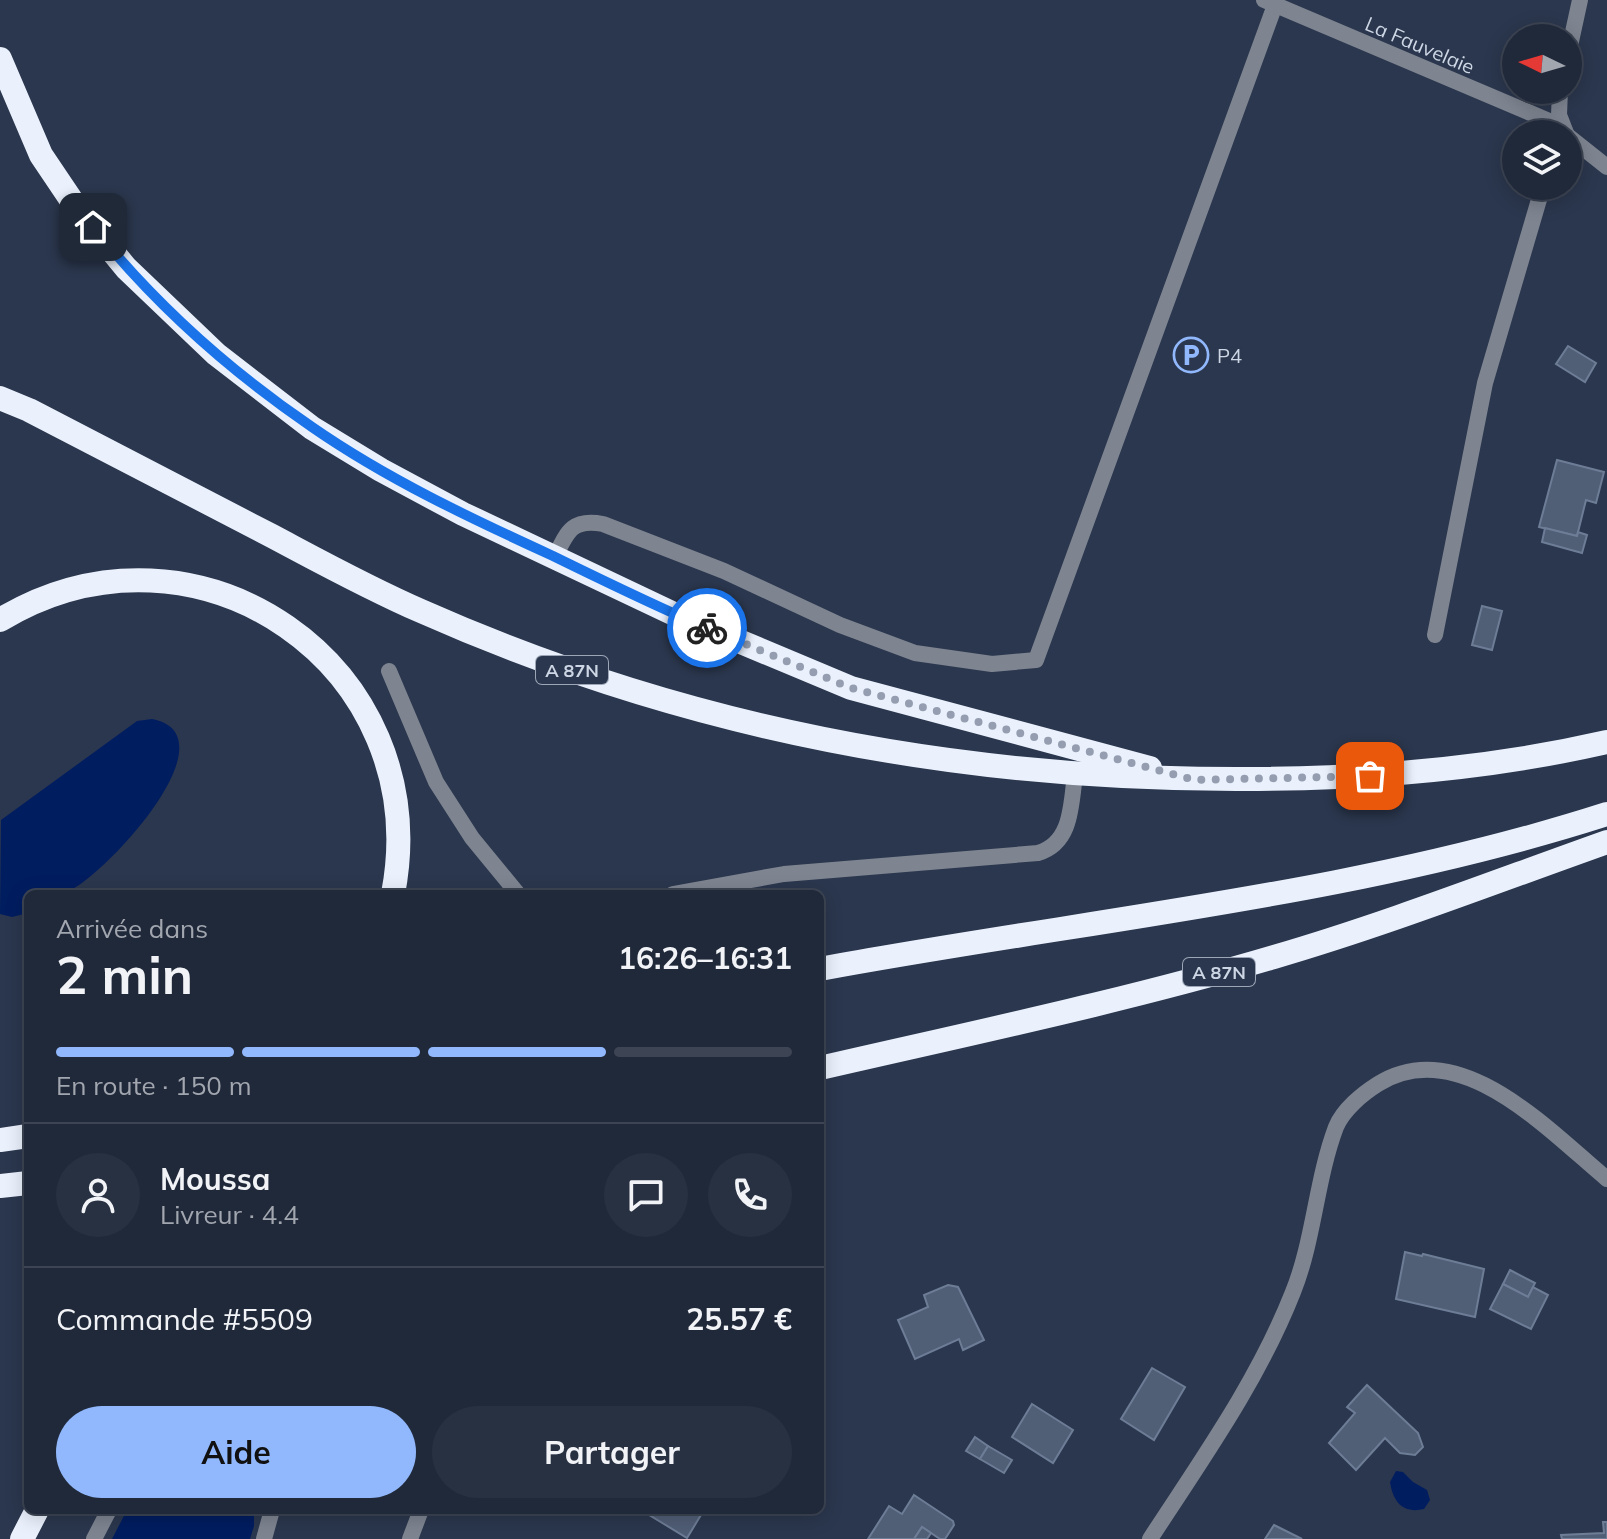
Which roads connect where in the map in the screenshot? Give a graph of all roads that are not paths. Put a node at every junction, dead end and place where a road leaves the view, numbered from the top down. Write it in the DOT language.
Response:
graph roads {
  1 [pos="1580,0"];
  2 [pos="1270,2"];
  3 [pos="1575,24"];
  4 [pos="0,59"];
  5 [pos="1536,120"];
  6 [pos="1582,147"];
  7 [pos="1607,167"];
  8 [pos="1539,200"];
  9 [pos="0,398"];
  10 [pos="555,557"];
  11 [pos="0,620"];
  12 [pos="1435,635"];
  13 [pos="389,671"];
  14 [pos="1607,742"];
  15 [pos="1075,774"];
  16 [pos="1195,780"];
  17 [pos="1607,814"];
  18 [pos="1607,842"];
  19 [pos="394,890"];
  20 [pos="515,890"];
  21 [pos="695,890"];
  22 [pos="824,968"];
  23 [pos="824,1067"];
  24 [pos="24,1137"];
  25 [pos="0,1140"];
  26 [pos="1607,1179"];
  27 [pos="24,1183"];
  28 [pos="0,1186"];
  29 [pos="35,1514"];
  30 [pos="107,1514"];
  31 [pos="271,1514"];
  32 [pos="419,1514"];
  33 [pos="22,1539"];
  34 [pos="94,1539"];
  35 [pos="264,1539"];
  36 [pos="410,1539"];
  37 [pos="1150,1539"];
  1 -- 3 [label="street"];
  2 -- 5 [label="street, La Fauvelaie"];
  2 -- 10 [label="street"];
  4 -- 10 [label="highway"];
  6 -- 7 [label="street, La Fauvelaie"];
  8 -- 12 [label="street"];
  9 -- 15 [label="highway, A 87N"];
  10 -- 16 [label="highway"];
  11 -- 19 [label="highway"];
  13 -- 20 [label="street"];
  14 -- 16 [label="highway, A 87N"];
  15 -- 16 [label="highway, A 87N"];
  15 -- 21 [label="street"];
  17 -- 22 [label="highway"];
  18 -- 23 [label="highway, A 87N"];
  24 -- 25 [label="highway"];
  26 -- 37 [label="street"];
  27 -- 28 [label="highway"];
  29 -- 33 [label="highway"];
  30 -- 34 [label="street"];
  31 -- 35 [label="street"];
  32 -- 36 [label="street"];
}
